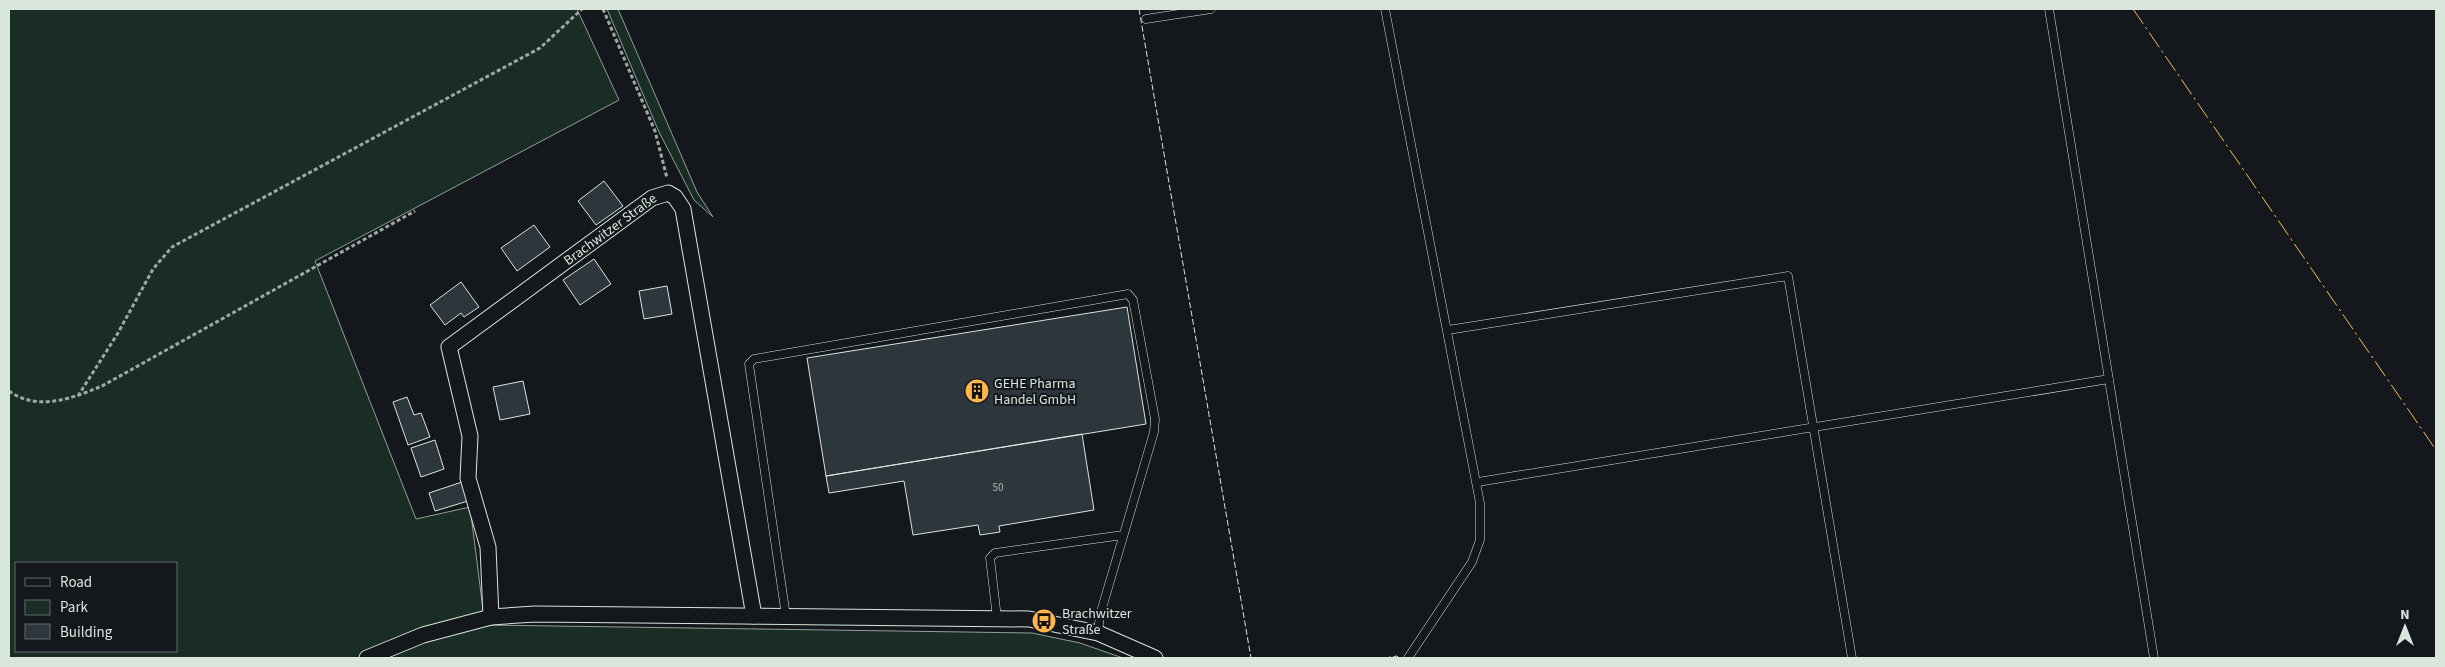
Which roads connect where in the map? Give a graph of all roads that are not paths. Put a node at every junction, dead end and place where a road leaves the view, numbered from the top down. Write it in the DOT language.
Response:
graph roads {
  1 [pos="1211,9"];
  2 [pos="1385,9"];
  3 [pos="2049,9"];
  4 [pos="1146,20"];
  5 [pos="1448,330"];
  6 [pos="2109,378"];
  7 [pos="1814,427"];
  8 [pos="1478,482"];
  9 [pos="1124,535"];
  10 [pos="754,616"];
  11 [pos="786,616"];
  12 [pos="491,617"];
  13 [pos="998,618"];
  14 [pos="1098,633"];
  15 [pos="368,658"];
  16 [pos="1155,658"];
  17 [pos="1408,658"];
  18 [pos="1852,658"];
  19 [pos="2154,658"];
  1 -- 4 [label="lane"];
  2 -- 5 [label="lane"];
  3 -- 6 [label="lane"];
  5 -- 7 [label="lane"];
  5 -- 8 [label="lane"];
  6 -- 7 [label="lane"];
  6 -- 19 [label="lane"];
  7 -- 8 [label="lane"];
  7 -- 18 [label="lane"];
  8 -- 17 [label="lane"];
  9 -- 11 [label="lane"];
  9 -- 13 [label="lane"];
  9 -- 14 [label="lane"];
  10 -- 11 [label="street"];
  10 -- 12 [label="street"];
  10 -- 12 [label="street, Brachwitzer Straße"];
  11 -- 13 [label="street"];
  12 -- 15 [label="street"];
  13 -- 14 [label="street"];
  14 -- 16 [label="street"];
}
